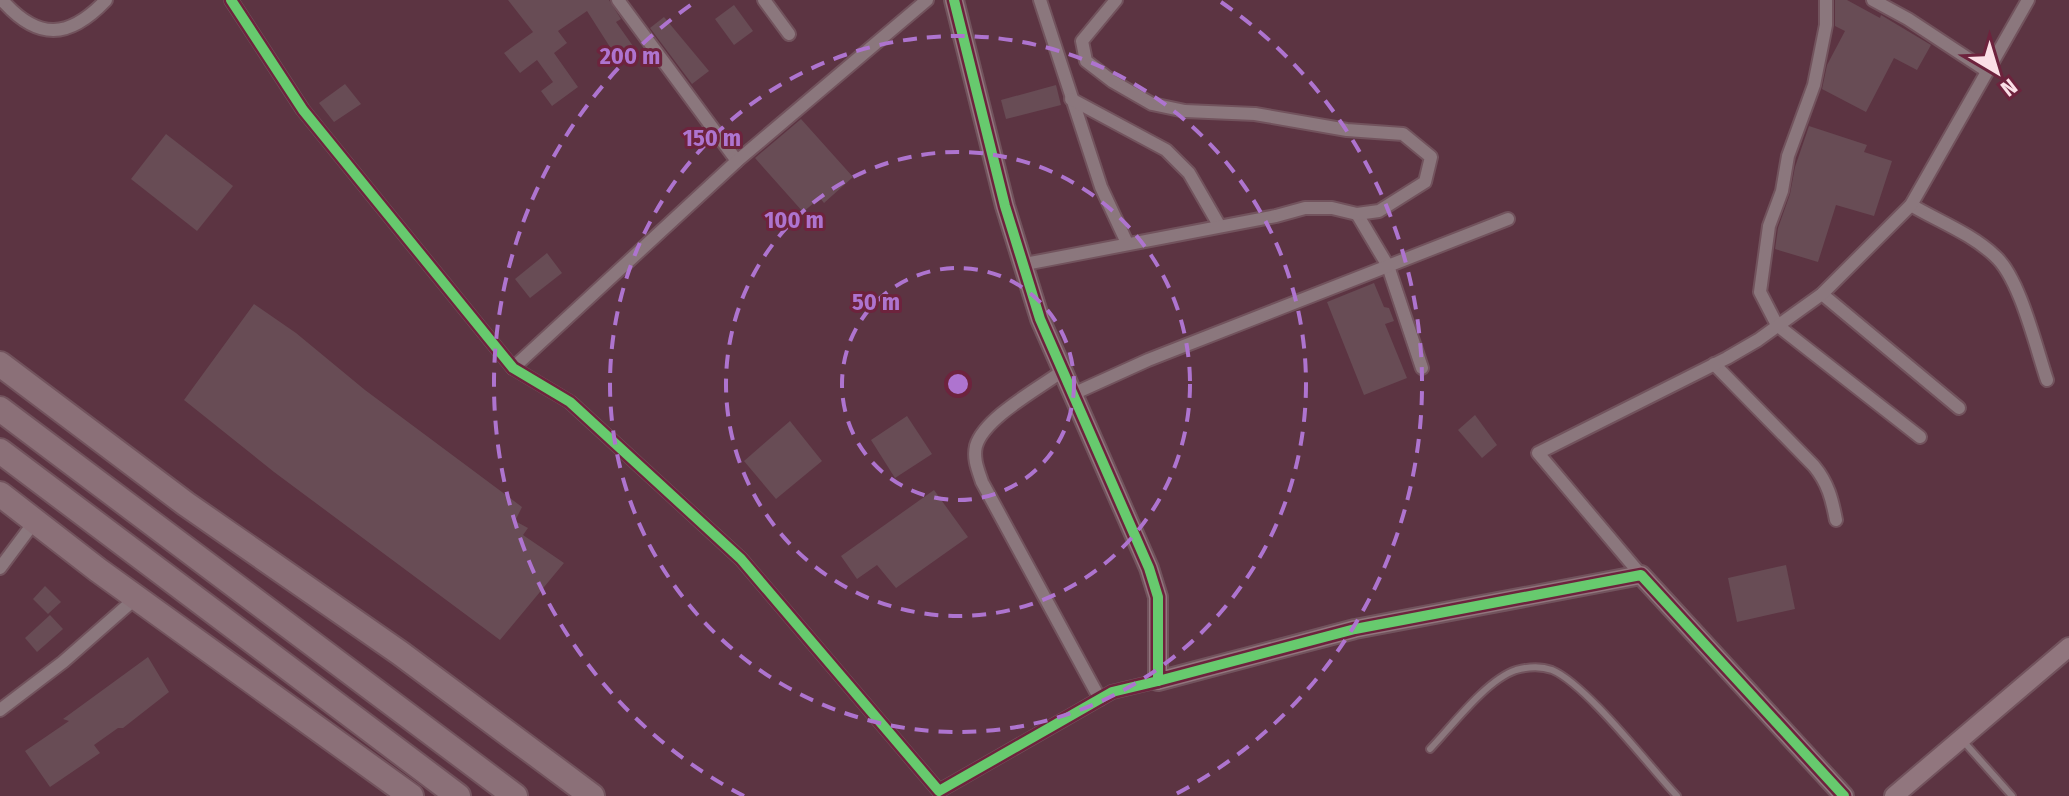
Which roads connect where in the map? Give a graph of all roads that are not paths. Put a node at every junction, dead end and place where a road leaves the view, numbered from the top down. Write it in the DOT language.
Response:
graph roads {
  1 [pos="2,0"];
  2 [pos="106,0"];
  3 [pos="231,0"];
  4 [pos="618,0"];
  5 [pos="764,0"];
  6 [pos="927,0"];
  7 [pos="954,0"];
  8 [pos="1040,0"];
  9 [pos="1116,0"];
  10 [pos="1826,0"];
  11 [pos="1873,0"];
  12 [pos="2026,1"];
  13 [pos="789,34"];
  14 [pos="1987,71"];
  15 [pos="1071,99"];
  16 [pos="737,161"];
  17 [pos="1911,205"];
  18 [pos="1357,214"];
  19 [pos="1508,219"];
  20 [pos="1219,225"];
  21 [pos="1127,243"];
  22 [pos="1025,264"];
  23 [pos="1388,266"];
  24 [pos="1822,294"];
  25 [pos="1777,325"];
  26 [pos="0,364"];
  27 [pos="1714,364"];
  28 [pos="513,368"];
  29 [pos="1422,368"];
  30 [pos="1061,372"];
  31 [pos="2047,380"];
  32 [pos="1073,394"];
  33 [pos="1959,408"];
  34 [pos="0,409"];
  35 [pos="1920,437"];
  36 [pos="0,451"];
  37 [pos="0,494"];
  38 [pos="1836,520"];
  39 [pos="35,521"];
  40 [pos="0,568"];
  41 [pos="1641,575"];
  42 [pos="137,597"];
  43 [pos="2069,647"];
  44 [pos="1158,681"];
  45 [pos="1100,699"];
  46 [pos="0,710"];
  47 [pos="1961,739"];
  48 [pos="1430,749"];
  49 [pos="411,796"];
  50 [pos="458,796"];
  51 [pos="515,796"];
  52 [pos="592,796"];
  53 [pos="1677,796"];
  54 [pos="1844,796"];
  55 [pos="1894,796"];
  56 [pos="2012,796"];
  1 -- 2 [label="street"];
  3 -- 28 [label="street"];
  4 -- 16 [label="street"];
  5 -- 13 [label="street"];
  6 -- 16 [label="street"];
  7 -- 22 [label="street"];
  8 -- 15 [label="street"];
  9 -- 18 [label="street"];
  10 -- 25 [label="street"];
  11 -- 14 [label="street"];
  12 -- 14 [label="street"];
  14 -- 17 [label="street"];
  15 -- 20 [label="street"];
  15 -- 21 [label="street"];
  16 -- 28 [label="street"];
  17 -- 24 [label="street"];
  17 -- 31 [label="street"];
  18 -- 20 [label="street"];
  18 -- 23 [label="street"];
  19 -- 23 [label="street"];
  20 -- 21 [label="street"];
  21 -- 22 [label="street"];
  22 -- 30 [label="street"];
  23 -- 29 [label="street"];
  23 -- 32 [label="street"];
  24 -- 25 [label="street"];
  24 -- 33 [label="street"];
  25 -- 27 [label="street"];
  25 -- 35 [label="street"];
  26 -- 52 [label="highway"];
  27 -- 38 [label="street"];
  27 -- 41 [label="street"];
  28 -- 45 [label="street"];
  30 -- 32 [label="street"];
  30 -- 45 [label="street"];
  32 -- 44 [label="street"];
  34 -- 51 [label="highway"];
  36 -- 50 [label="highway"];
  37 -- 39 [label="highway"];
  39 -- 40 [label="street"];
  39 -- 42 [label="highway"];
  41 -- 44 [label="street"];
  41 -- 54 [label="street"];
  42 -- 46 [label="street"];
  42 -- 49 [label="highway"];
  43 -- 47 [label="street"];
  44 -- 45 [label="street"];
  47 -- 55 [label="street"];
  47 -- 56 [label="lane"];
  48 -- 53 [label="lane"];
}
